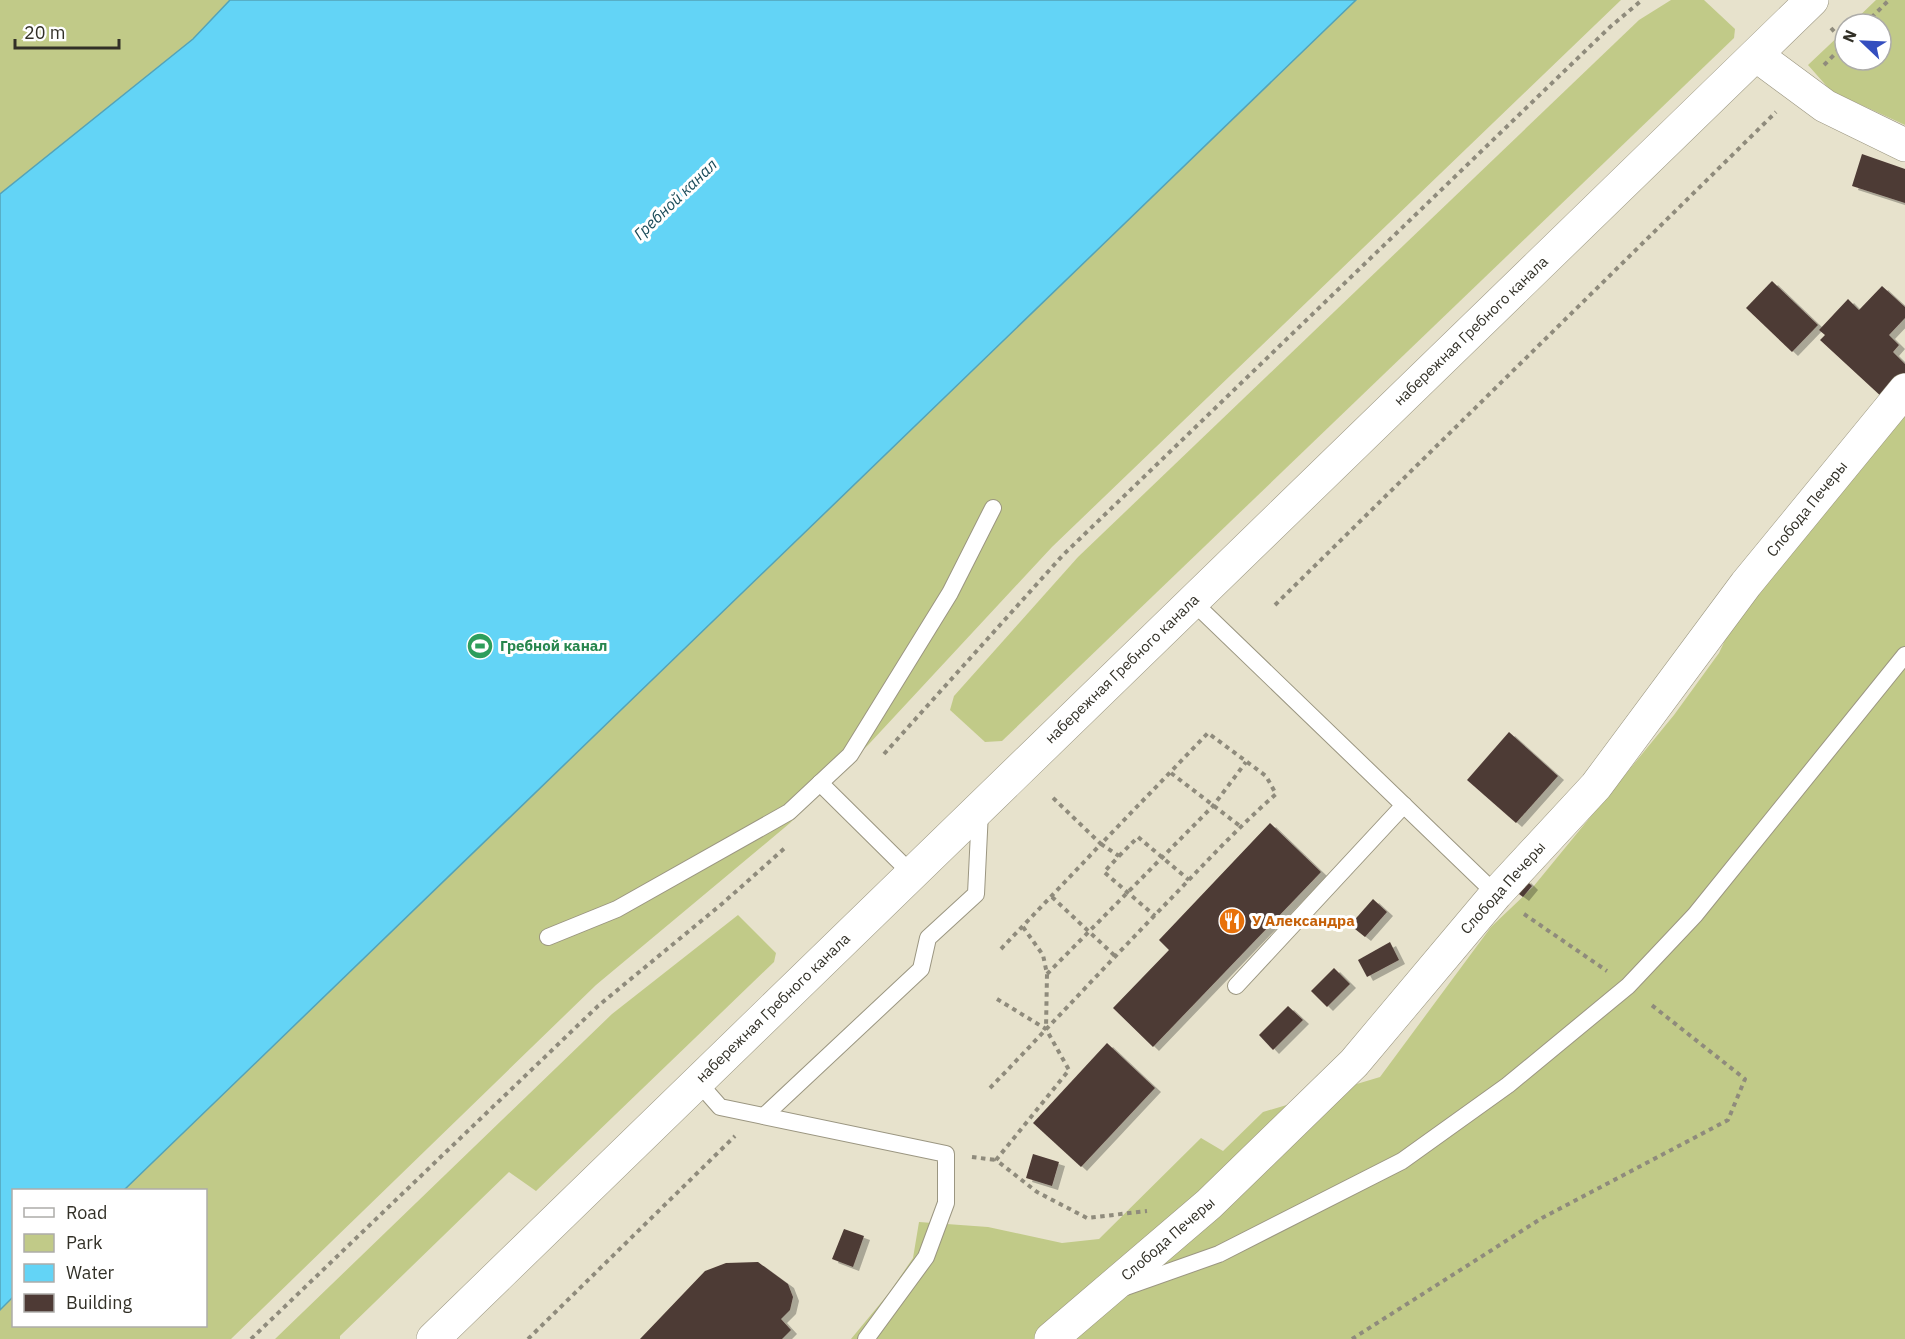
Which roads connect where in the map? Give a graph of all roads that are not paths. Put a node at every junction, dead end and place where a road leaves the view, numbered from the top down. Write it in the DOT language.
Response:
graph roads {
  1 [pos="1812,0"];
  2 [pos="1756,55"];
  3 [pos="1905,145"];
  4 [pos="1905,390"];
  5 [pos="993,508"];
  6 [pos="1192,601"];
  7 [pos="1905,655"];
  8 [pos="820,783"];
  9 [pos="1404,805"];
  10 [pos="980,807"];
  11 [pos="912,874"];
  12 [pos="1496,894"];
  13 [pos="548,937"];
  14 [pos="1236,986"];
  15 [pos="698,1082"];
  16 [pos="760,1115"];
  17 [pos="1102,1296"];
  18 [pos="432,1339"];
  19 [pos="866,1339"];
  20 [pos="1051,1339"];
  1 -- 2 [label="street, набережная Гребного канала"];
  2 -- 3 [label="street"];
  2 -- 6 [label="street, набережная Гребного канала"];
  4 -- 12 [label="street, Слобода Печеры"];
  5 -- 8 [label="lane"];
  6 -- 9 [label="lane"];
  6 -- 10 [label="street, набережная Гребного канала"];
  7 -- 17 [label="lane"];
  8 -- 11 [label="lane"];
  8 -- 13 [label="lane"];
  9 -- 12 [label="lane"];
  9 -- 14 [label="lane"];
  10 -- 11 [label="street, набережная Гребного канала"];
  10 -- 16 [label="lane"];
  11 -- 15 [label="street, набережная Гребного канала"];
  12 -- 17 [label="street, Слобода Печеры"];
  15 -- 16 [label="lane"];
  15 -- 18 [label="street, набережная Гребного канала"];
  16 -- 19 [label="lane"];
  17 -- 20 [label="street, Слобода Печеры"];
}
